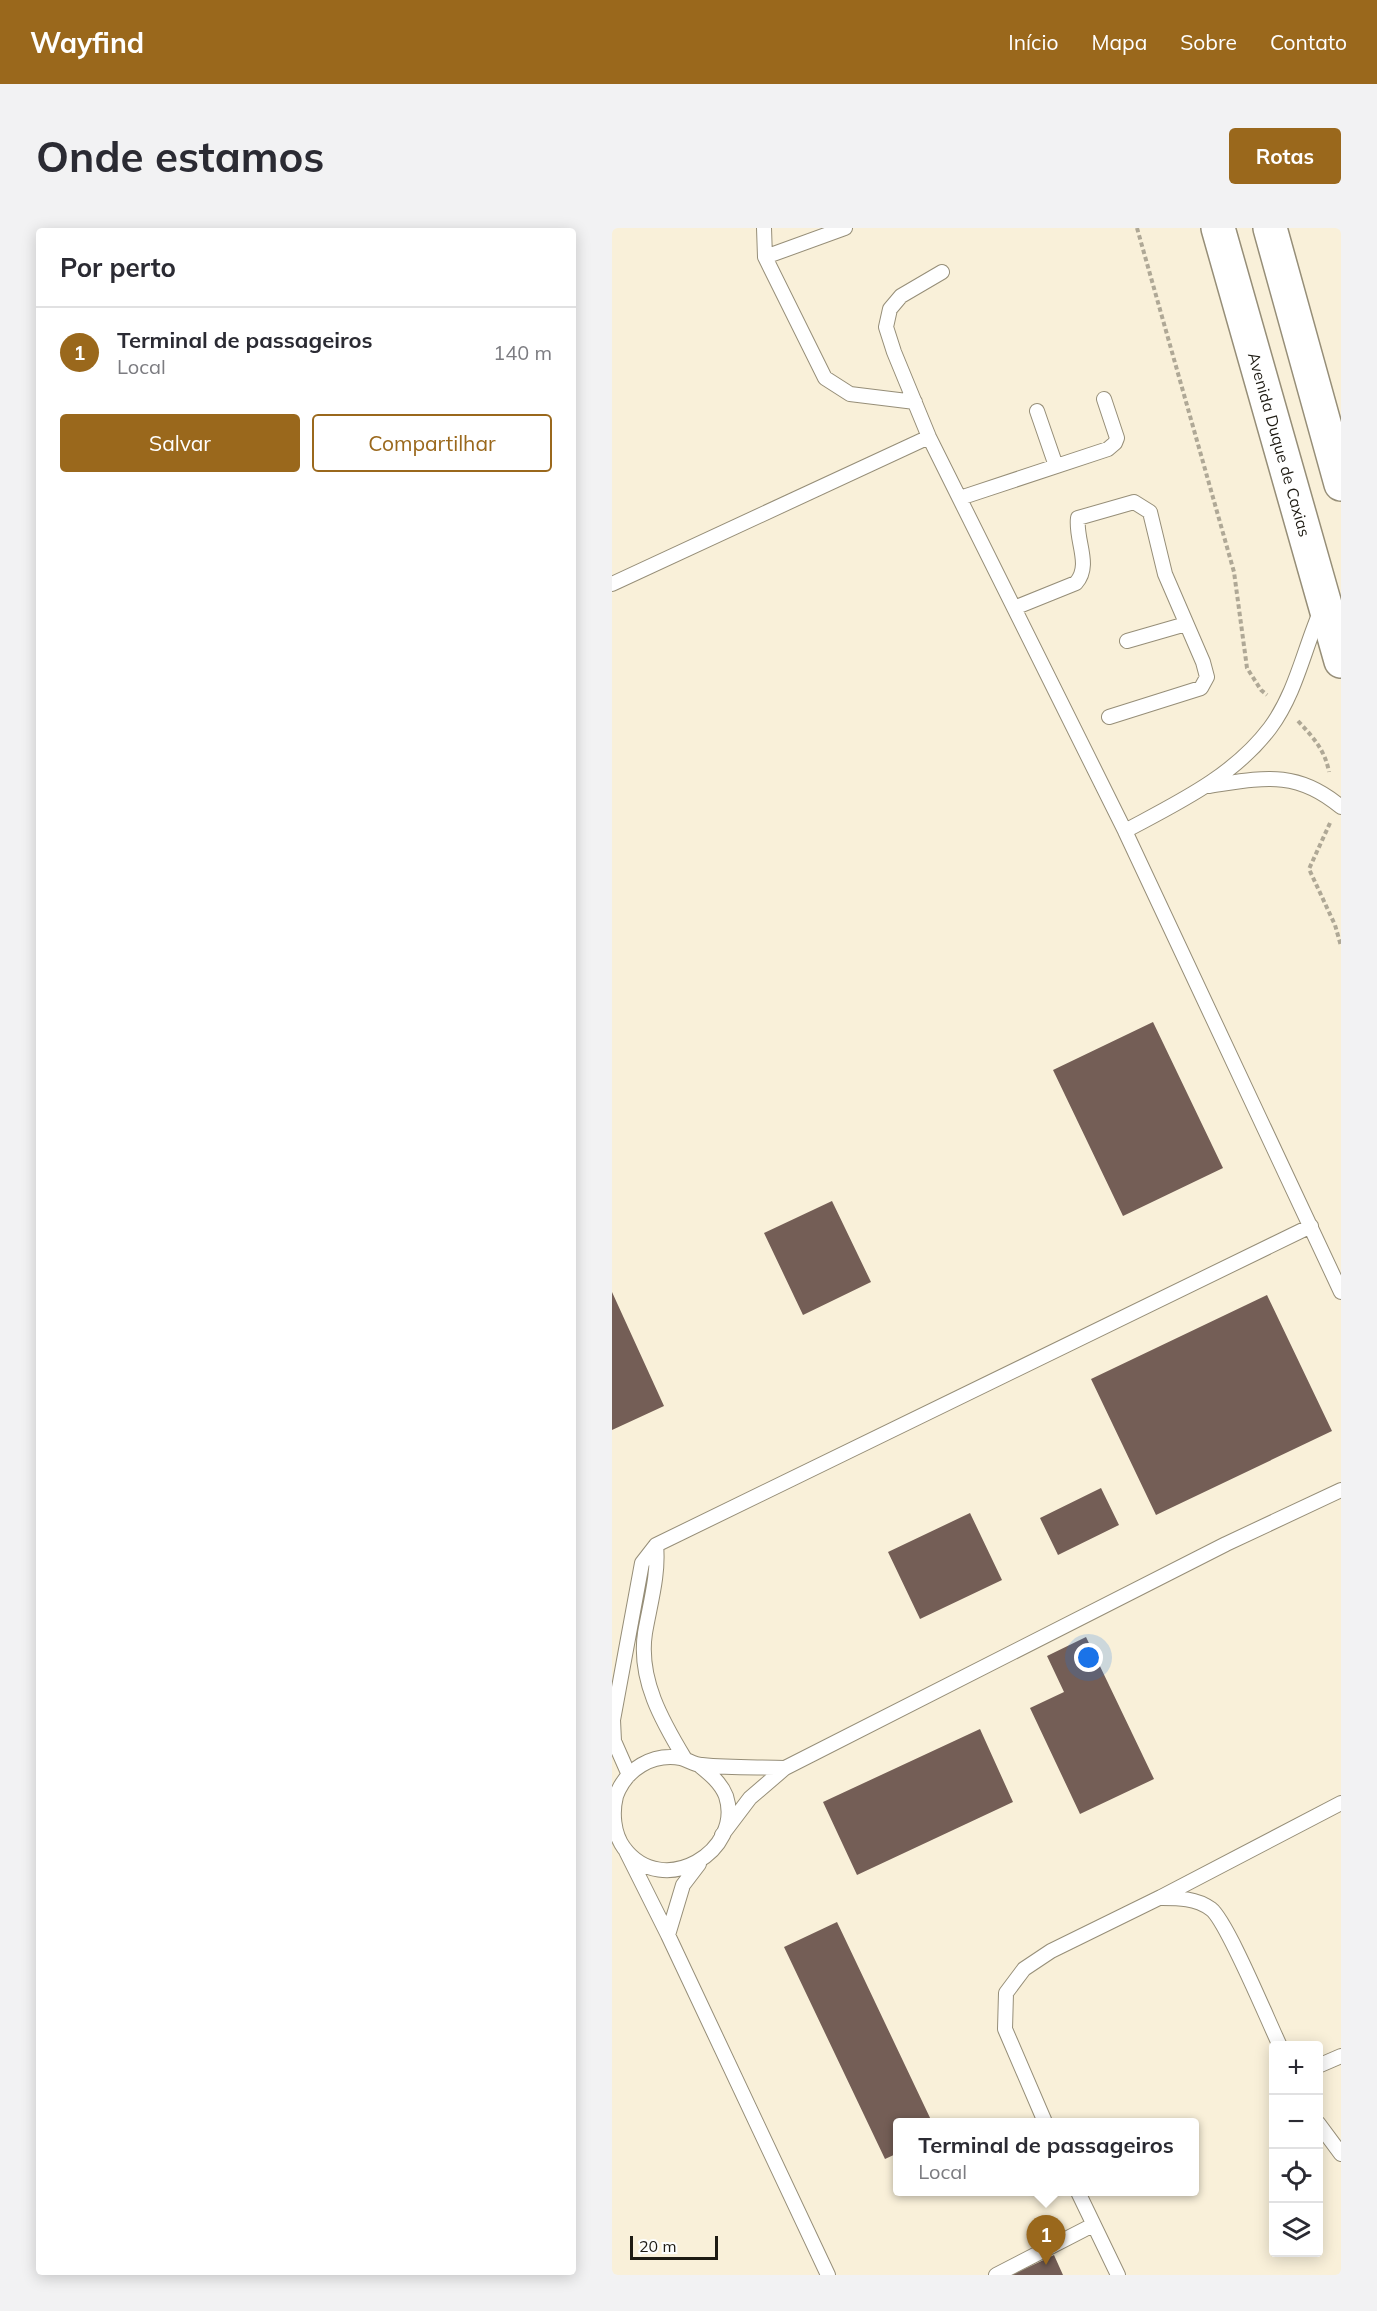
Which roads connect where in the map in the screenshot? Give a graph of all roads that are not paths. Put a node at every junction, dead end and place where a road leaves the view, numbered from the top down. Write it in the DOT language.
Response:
graph roads {
  1 [pos="764,228"];
  2 [pos="845,228"];
  3 [pos="1218,228"];
  4 [pos="1270,228"];
  5 [pos="765,257"];
  6 [pos="942,272"];
  7 [pos="1104,399"];
  8 [pos="915,402"];
  9 [pos="1037,411"];
  10 [pos="929,437"];
  11 [pos="1056,466"];
  12 [pos="1341,484"];
  13 [pos="960,498"];
  14 [pos="612,584"];
  15 [pos="1324,603"];
  16 [pos="1014,608"];
  17 [pos="1186,624"];
  18 [pos="1127,641"];
  19 [pos="1341,661"];
  20 [pos="1109,717"];
  21 [pos="1209,786"];
  22 [pos="1339,805"];
  23 [pos="1125,831"];
  24 [pos="1311,1226"];
  25 [pos="1341,1292"];
  26 [pos="1341,1490"];
  27 [pos="656,1545"];
  28 [pos="685,1759"];
  29 [pos="699,1765"];
  30 [pos="785,1768"];
  31 [pos="622,1777"];
  32 [pos="1341,1803"];
  33 [pos="614,1830"];
  34 [pos="722,1835"];
  35 [pos="625,1849"];
  36 [pos="702,1860"];
  37 [pos="1161,1898"];
  38 [pos="669,1935"];
  39 [pos="1278,2041"];
  40 [pos="1341,2056"];
  41 [pos="1323,2064"];
  42 [pos="1043,2118"];
  43 [pos="1323,2130"];
  44 [pos="1341,2154"];
  45 [pos="1080,2196"];
  46 [pos="1093,2225"];
  47 [pos="828,2275"];
  48 [pos="996,2275"];
  49 [pos="1118,2275"];
  1 -- 5 [label="lane"];
  2 -- 5 [label="lane"];
  3 -- 15 [label="main road, Avenida Duque de Caxias"];
  4 -- 12 [label="main road"];
  5 -- 8 [label="lane"];
  6 -- 8 [label="lane"];
  7 -- 11 [label="lane"];
  8 -- 10 [label="lane"];
  9 -- 11 [label="lane"];
  10 -- 13 [label="lane"];
  10 -- 14 [label="lane"];
  11 -- 13 [label="lane"];
  13 -- 16 [label="lane"];
  15 -- 19 [label="main road, Avenida Duque de Caxias"];
  15 -- 21 [label="lane"];
  16 -- 17 [label="lane"];
  16 -- 23 [label="lane"];
  17 -- 18 [label="lane"];
  17 -- 20 [label="lane"];
  21 -- 22 [label="lane"];
  21 -- 23 [label="lane"];
  23 -- 24 [label="lane"];
  24 -- 25 [label="lane"];
  24 -- 27 [label="lane"];
  26 -- 30 [label="lane"];
  27 -- 28 [label="lane"];
  27 -- 31 [label="lane"];
  28 -- 29 [label="lane"];
  28 -- 31 [label="lane"];
  29 -- 30 [label="lane"];
  29 -- 34 [label="lane"];
  30 -- 34 [label="lane"];
  31 -- 33 [label="lane"];
  32 -- 37 [label="lane"];
  33 -- 35 [label="lane"];
  34 -- 36 [label="lane"];
  35 -- 36 [label="lane"];
  35 -- 38 [label="lane"];
  36 -- 38 [label="lane"];
  37 -- 39 [label="lane"];
  37 -- 42 [label="lane"];
  38 -- 47 [label="lane"];
  40 -- 41 [label="lane"];
  43 -- 44 [label="lane"];
  45 -- 46 [label="lane"];
  46 -- 48 [label="lane"];
  46 -- 49 [label="lane"];
}
